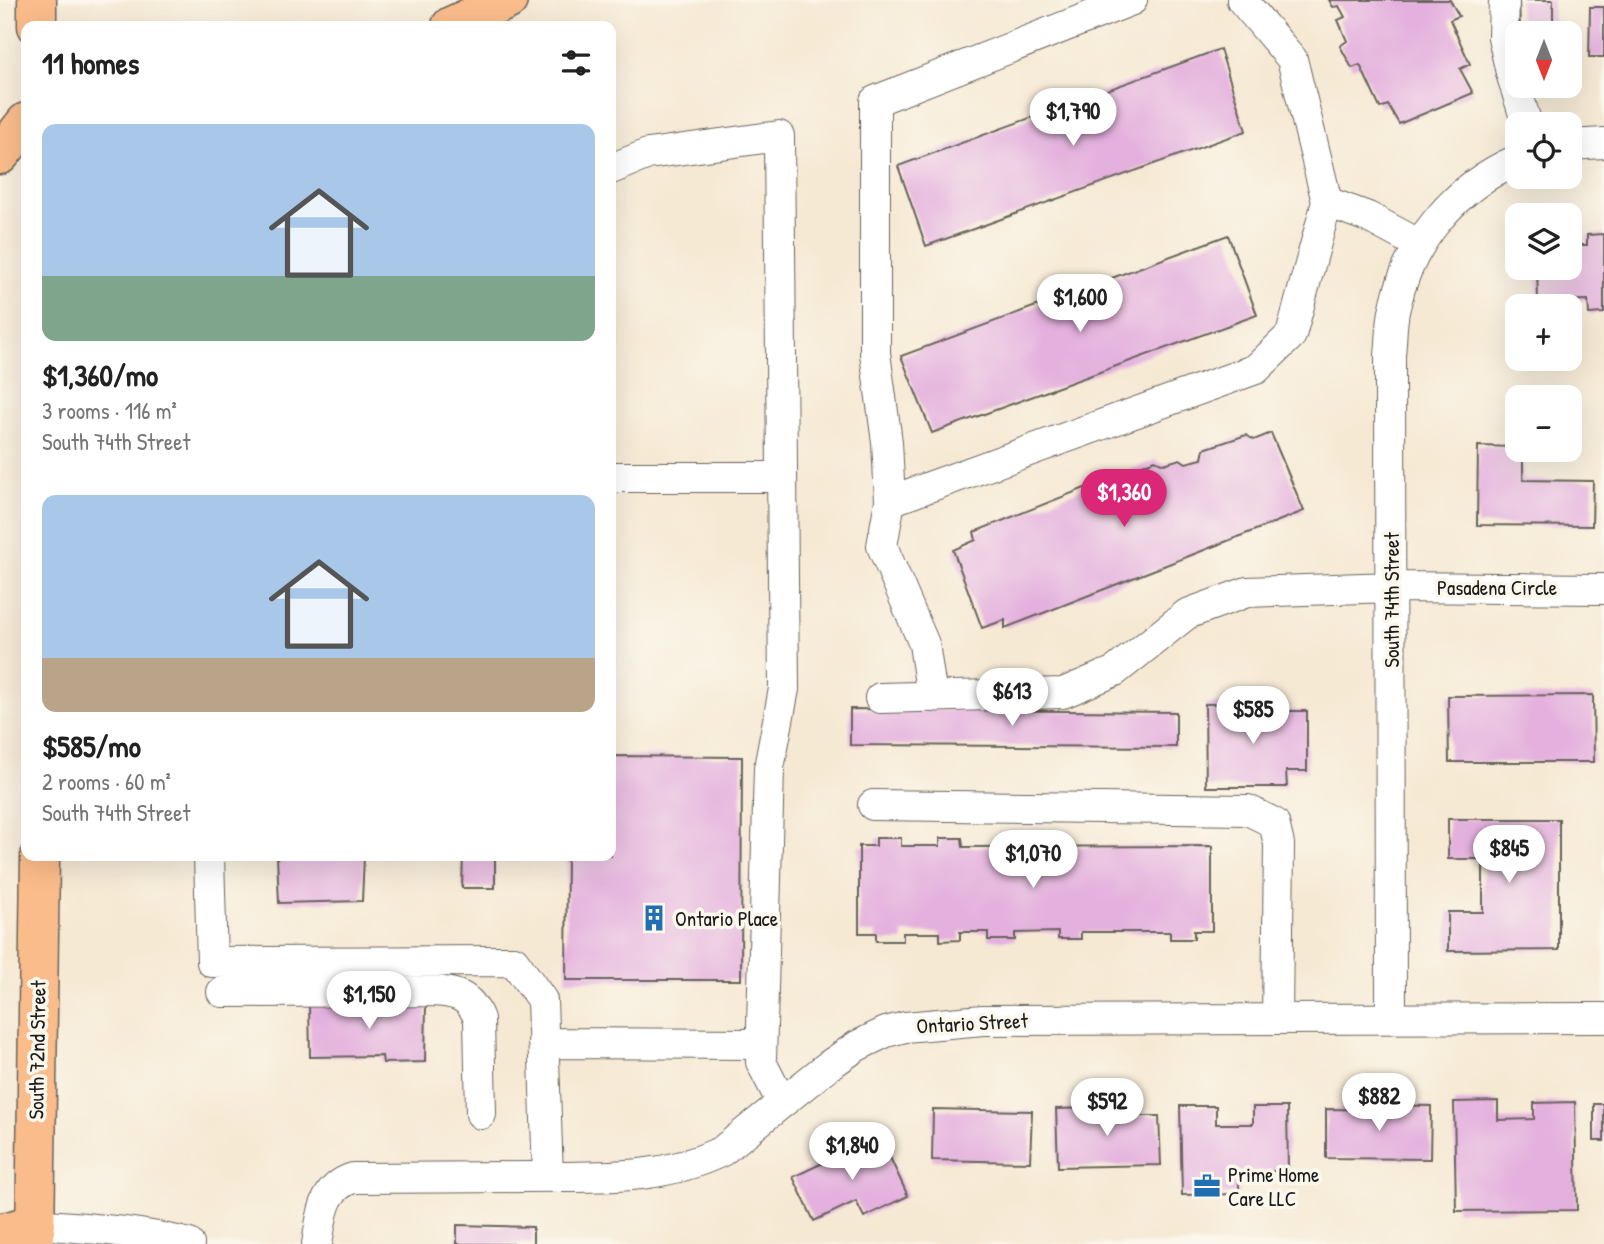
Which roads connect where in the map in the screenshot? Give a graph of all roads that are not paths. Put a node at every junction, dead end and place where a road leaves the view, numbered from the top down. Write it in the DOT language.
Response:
graph roads {
  1 [pos="37,0"];
  2 [pos="508,0"];
  3 [pos="1132,0"];
  4 [pos="1242,0"];
  5 [pos="1504,0"];
  6 [pos="37,21"];
  7 [pos="462,21"];
  8 [pos="1523,112"];
  9 [pos="21,128"];
  10 [pos="1604,143"];
  11 [pos="1582,144"];
  12 [pos="0,155"];
  13 [pos="1505,166"];
  14 [pos="616,167"];
  15 [pos="1327,202"];
  16 [pos="1420,245"];
  17 [pos="616,477"];
  18 [pos="782,477"];
  19 [pos="890,501"];
  20 [pos="1391,587"];
  21 [pos="1604,589"];
  22 [pos="932,697"];
  23 [pos="880,698"];
  24 [pos="873,805"];
  25 [pos="40,861"];
  26 [pos="209,861"];
  27 [pos="222,992"];
  28 [pos="1278,1018"];
  29 [pos="1391,1018"];
  30 [pos="1604,1018"];
  31 [pos="544,1043"];
  32 [pos="761,1044"];
  33 [pos="782,1104"];
  34 [pos="481,1114"];
  35 [pos="548,1177"];
  36 [pos="24,1234"];
  37 [pos="189,1244"];
  38 [pos="317,1244"];
  1 -- 6 [label="main road"];
  2 -- 7 [label="main road"];
  3 -- 19 [label="street"];
  4 -- 15 [label="street"];
  5 -- 8 [label="street"];
  9 -- 12 [label="main road"];
  10 -- 11 [label="street"];
  13 -- 16 [label="street, South 74th Street"];
  14 -- 18 [label="street"];
  15 -- 16 [label="street"];
  15 -- 19 [label="street"];
  16 -- 20 [label="street, South 74th Street"];
  17 -- 18 [label="street"];
  18 -- 32 [label="street"];
  19 -- 22 [label="street"];
  20 -- 21 [label="street, Pasadena Circle"];
  20 -- 22 [label="street, Pasadena Circle"];
  20 -- 29 [label="street, South 74th Street"];
  22 -- 23 [label="street, Pasadena Circle"];
  24 -- 28 [label="street"];
  25 -- 36 [label="main road, South 72nd Street"];
  26 -- 31 [label="street"];
  27 -- 34 [label="street"];
  28 -- 29 [label="street, Ontario Street"];
  28 -- 33 [label="street, Ontario Street"];
  29 -- 30 [label="street, Ontario Street"];
  31 -- 32 [label="street"];
  31 -- 35 [label="street"];
  32 -- 33 [label="street"];
  33 -- 35 [label="street, Ontario Street"];
  35 -- 38 [label="street, Ontario Street"];
  36 -- 37 [label="street"];
}
